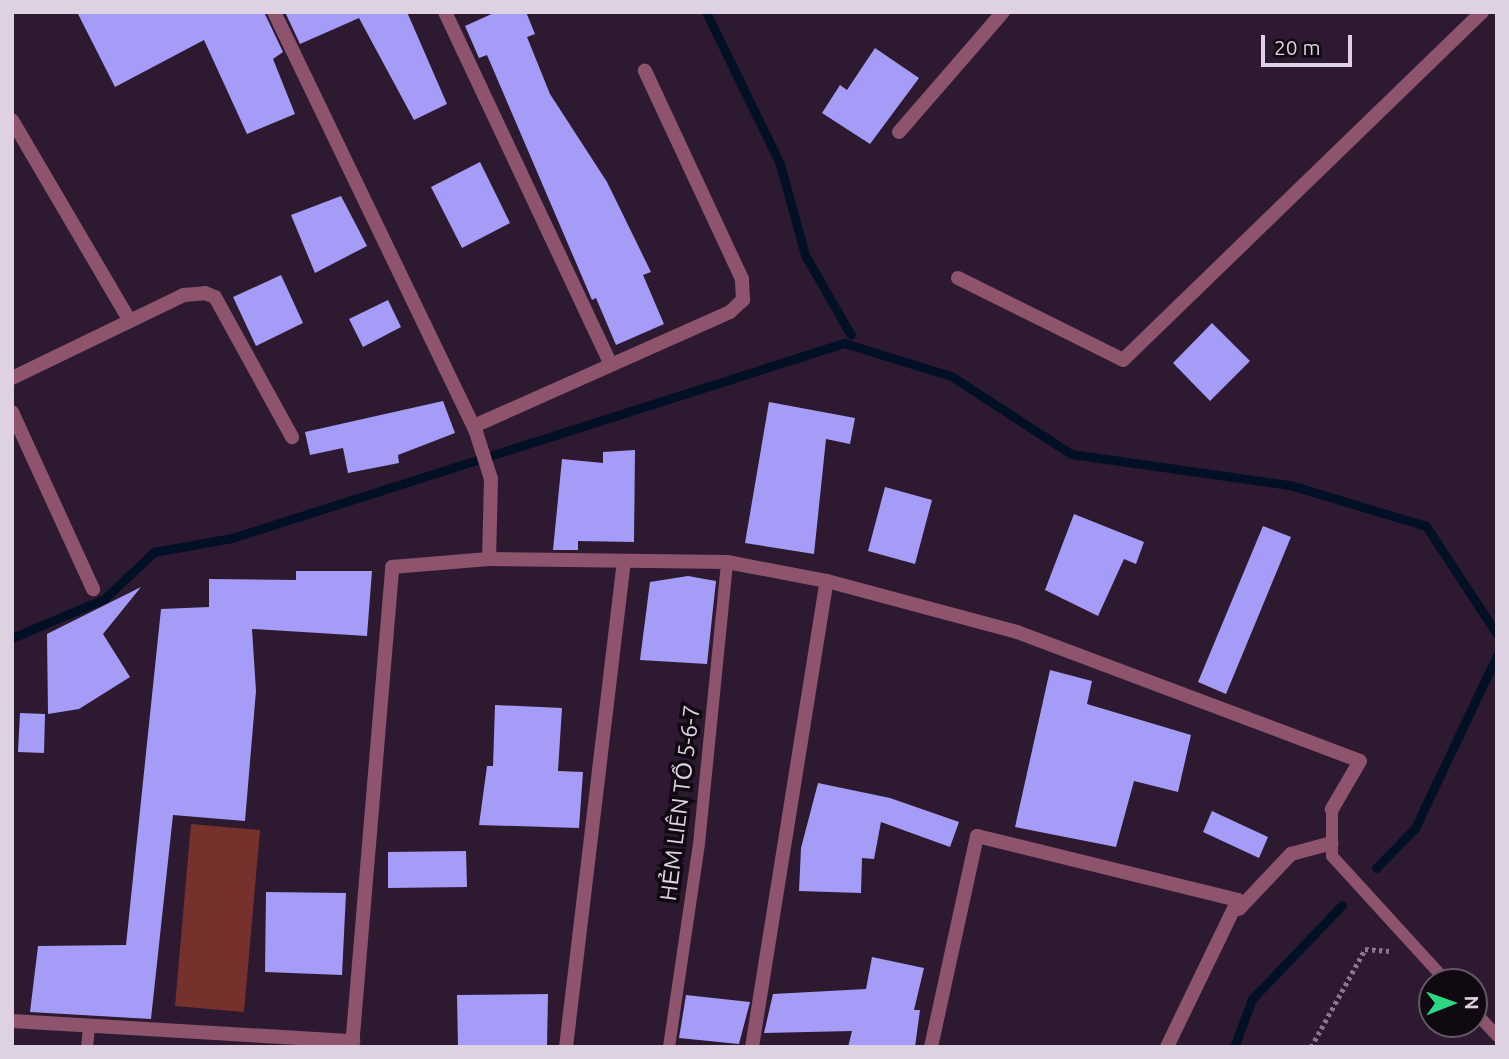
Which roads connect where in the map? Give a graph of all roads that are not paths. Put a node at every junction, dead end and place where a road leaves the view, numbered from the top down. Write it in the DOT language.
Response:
graph roads {
  1 [pos="274,12"];
  2 [pos="445,12"];
  3 [pos="1003,12"];
  4 [pos="1482,12"];
  5 [pos="645,71"];
  6 [pos="12,120"];
  7 [pos="899,132"];
  8 [pos="958,278"];
  9 [pos="130,321"];
  10 [pos="611,364"];
  11 [pos="12,378"];
  12 [pos="12,412"];
  13 [pos="475,429"];
  14 [pos="292,437"];
  15 [pos="489,559"];
  16 [pos="727,562"];
  17 [pos="623,566"];
  18 [pos="827,581"];
  19 [pos="93,589"];
  20 [pos="1332,809"];
  21 [pos="1332,843"];
  22 [pos="1239,909"];
  23 [pos="1434,968"];
  24 [pos="12,1021"];
  25 [pos="89,1028"];
  26 [pos="244,1042"];
  27 [pos="353,1044"];
  28 [pos="87,1047"];
  29 [pos="566,1047"];
  30 [pos="669,1047"];
  31 [pos="752,1047"];
  32 [pos="931,1047"];
  33 [pos="1167,1047"];
  1 -- 13 [label="street"];
  2 -- 10 [label="street"];
  3 -- 7 [label="street"];
  4 -- 8 [label="street"];
  5 -- 10 [label="street"];
  6 -- 9 [label="street"];
  9 -- 11 [label="street"];
  9 -- 14 [label="street"];
  10 -- 13 [label="street"];
  12 -- 19 [label="street"];
  13 -- 15 [label="street"];
  15 -- 17 [label="street"];
  15 -- 27 [label="street"];
  16 -- 17 [label="street"];
  16 -- 18 [label="street"];
  16 -- 30 [label="lane, HẺM LIÊN TỔ 5-6-7"];
  17 -- 29 [label="street"];
  18 -- 20 [label="street"];
  18 -- 31 [label="street"];
  20 -- 21 [label="lane"];
  21 -- 22 [label="street"];
  21 -- 23 [label="lane"];
  22 -- 32 [label="street"];
  22 -- 33 [label="street"];
  24 -- 25 [label="street"];
  25 -- 26 [label="street"];
  25 -- 28 [label="lane"];
  26 -- 27 [label="street"];
}
